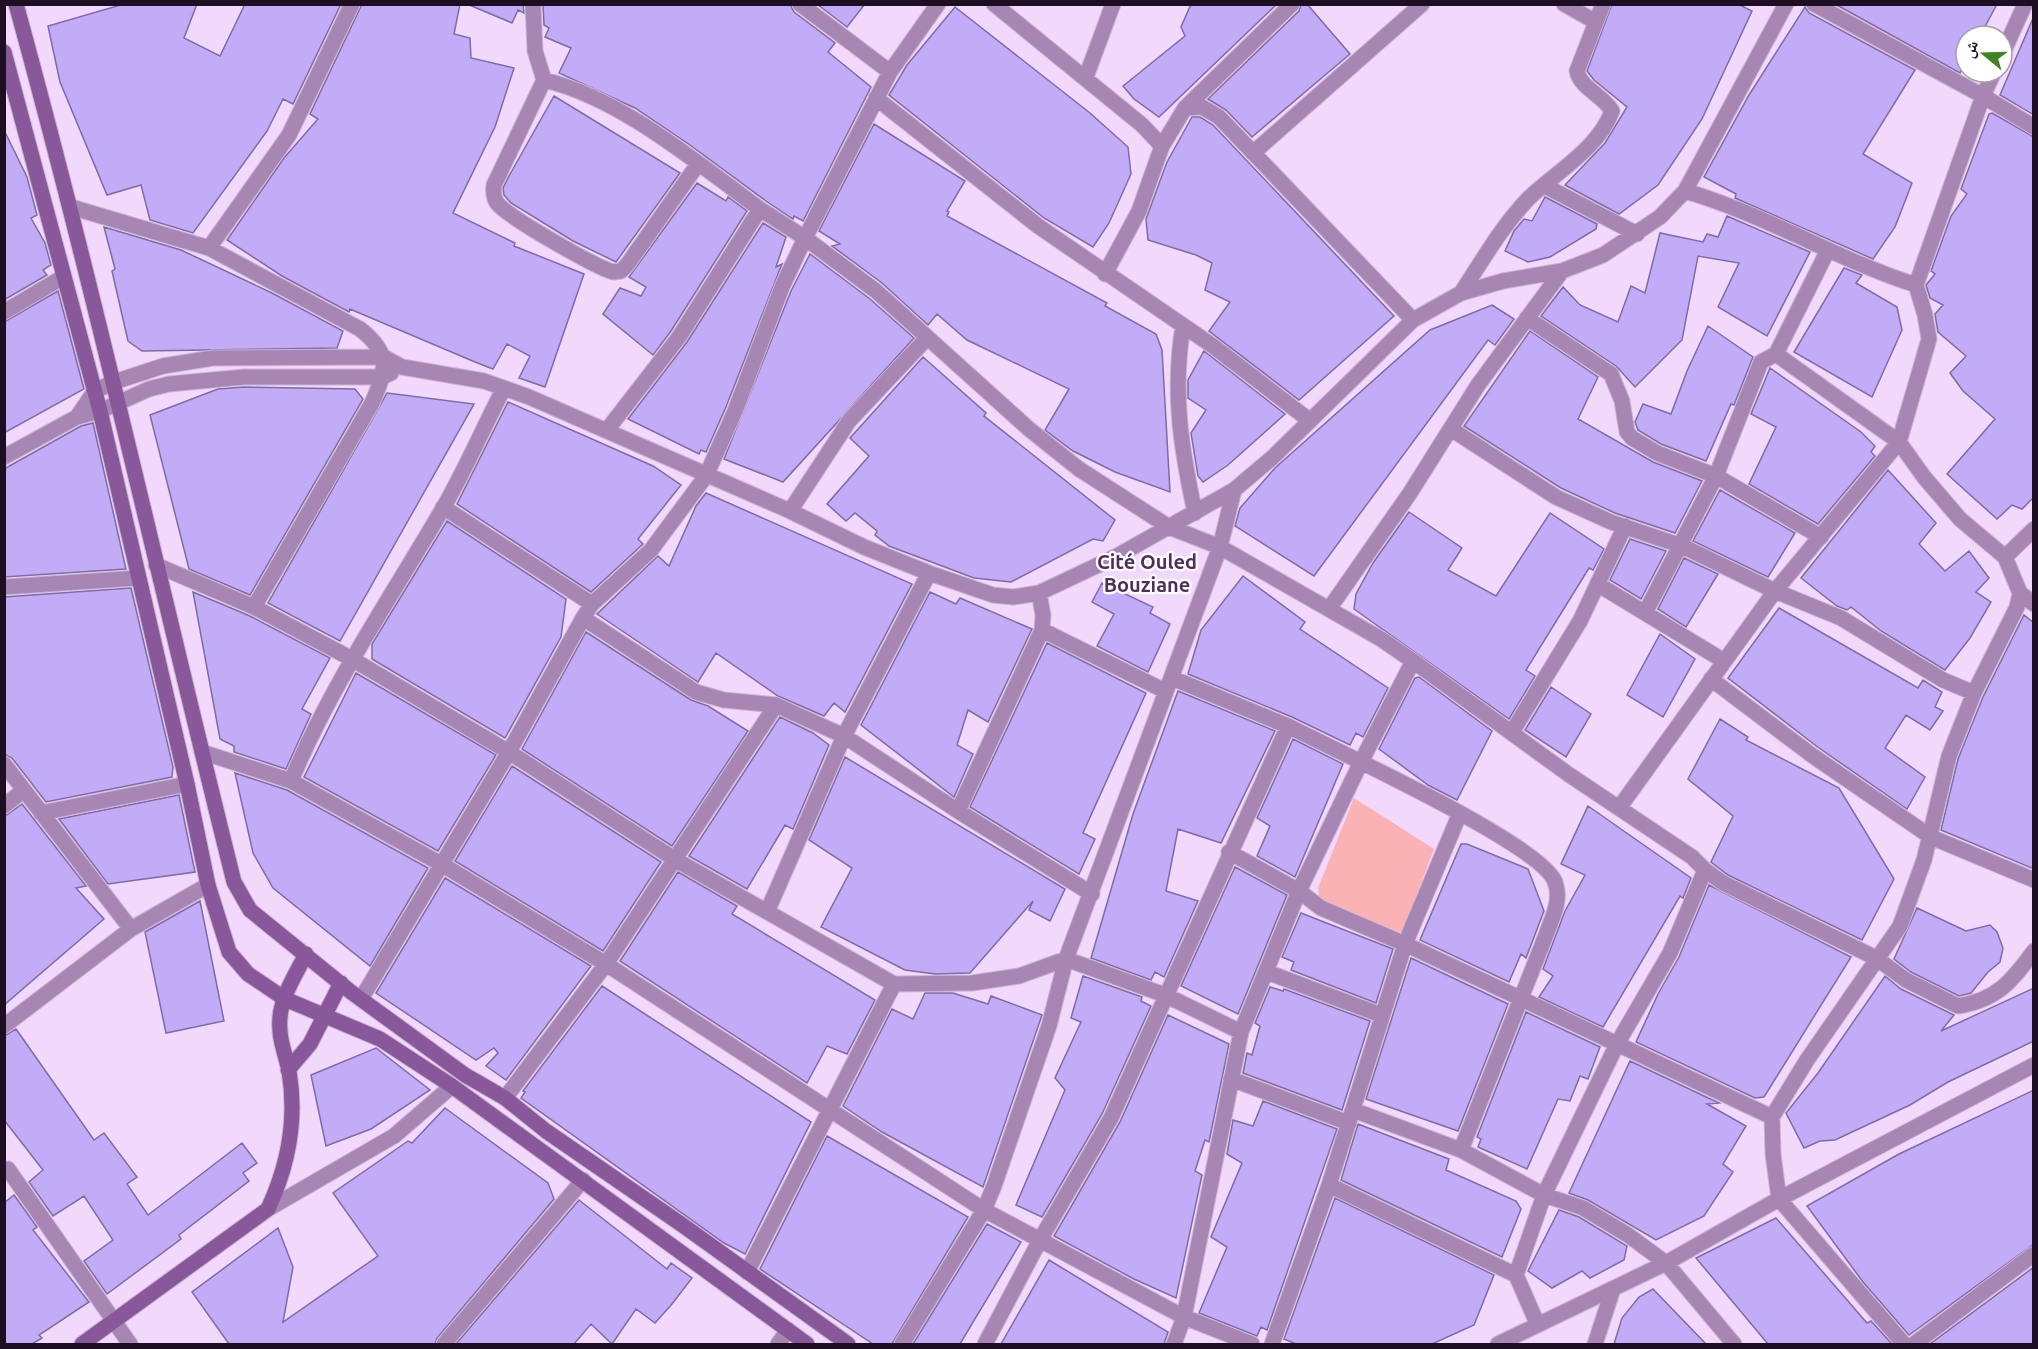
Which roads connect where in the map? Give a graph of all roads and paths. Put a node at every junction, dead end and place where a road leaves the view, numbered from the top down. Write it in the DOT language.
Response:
graph roads {
  1 [pos="16,4"];
  2 [pos="352,4"];
  3 [pos="534,4"];
  4 [pos="800,4"];
  5 [pos="938,4"];
  6 [pos="994,4"];
  7 [pos="1113,4"];
  8 [pos="1292,4"];
  9 [pos="1422,4"];
  10 [pos="1564,4"];
  11 [pos="1603,4"];
  12 [pos="1786,4"];
  13 [pos="1814,4"];
  14 [pos="2025,4"];
  15 [pos="1596,22"];
  16 [pos="2014,28"];
  17 [pos="4,52"];
  18 [pos="890,72"];
  19 [pos="1086,77"];
  20 [pos="544,80"];
  21 [pos="1988,84"];
  22 [pos="1983,96"];
  23 [pos="876,98"];
  24 [pos="43,103"];
  25 [pos="1185,108"];
  26 [pos="21,111"];
  27 [pos="2034,127"];
  28 [pos="1162,146"];
  29 [pos="1253,153"];
  30 [pos="698,164"];
  31 [pos="1545,186"];
  32 [pos="1685,191"];
  33 [pos="71,207"];
  34 [pos="760,209"];
  35 [pos="1637,234"];
  36 [pos="805,238"];
  37 [pos="209,248"];
  38 [pos="1828,250"];
  39 [pos="1562,271"];
  40 [pos="1105,274"];
  41 [pos="63,277"];
  42 [pos="1916,285"];
  43 [pos="1461,293"];
  44 [pos="4,312"];
  45 [pos="1527,318"];
  46 [pos="1413,320"];
  47 [pos="1183,326"];
  48 [pos="927,338"];
  49 [pos="1776,354"];
  50 [pos="384,357"];
  51 [pos="402,367"];
  52 [pos="383,376"];
  53 [pos="111,383"];
  54 [pos="504,388"];
  55 [pos="94,392"];
  56 [pos="118,404"];
  57 [pos="100,411"];
  58 [pos="77,417"];
  59 [pos="1309,420"];
  60 [pos="1451,429"];
  61 [pos="607,430"];
  62 [pos="1899,442"];
  63 [pos="4,457"];
  64 [pos="706,476"];
  65 [pos="1716,476"];
  66 [pos="1234,490"];
  67 [pos="443,507"];
  68 [pos="790,511"];
  69 [pos="1195,513"];
  70 [pos="1625,526"];
  71 [pos="1169,527"];
  72 [pos="2034,530"];
  73 [pos="1821,537"];
  74 [pos="1682,546"];
  75 [pos="1220,547"];
  76 [pos="2005,557"];
  77 [pos="156,566"];
  78 [pos="929,573"];
  79 [pos="138,578"];
  80 [pos="1599,585"];
  81 [pos="4,587"];
  82 [pos="1775,591"];
  83 [pos="1039,593"];
  84 [pos="2020,593"];
  85 [pos="592,604"];
  86 [pos="2034,604"];
  87 [pos="254,608"];
  88 [pos="1329,609"];
  89 [pos="1645,613"];
  90 [pos="583,618"];
  91 [pos="1042,630"];
  92 [pos="352,659"];
  93 [pos="1724,661"];
  94 [pos="1413,662"];
  95 [pos="1711,679"];
  96 [pos="1168,684"];
  97 [pos="1974,693"];
  98 [pos="777,705"];
  99 [pos="1288,726"];
  100 [pos="1512,732"];
  101 [pos="844,736"];
  102 [pos="202,752"];
  103 [pos="509,752"];
  104 [pos="1361,762"];
  105 [pos="4,765"];
  106 [pos="291,781"];
  107 [pos="187,784"];
  108 [pos="24,790"];
  109 [pos="4,806"];
  110 [pos="1619,808"];
  111 [pos="958,811"];
  112 [pos="41,813"];
  113 [pos="1460,813"];
  114 [pos="1930,837"];
  115 [pos="1229,852"];
  116 [pos="676,861"];
  117 [pos="442,866"];
  118 [pos="1705,870"];
  119 [pos="2034,880"];
  120 [pos="208,885"];
  121 [pos="1299,891"];
  122 [pos="1092,894"];
  123 [pos="767,912"];
  124 [pos="131,929"];
  125 [pos="1405,944"];
  126 [pos="2034,951"];
  127 [pos="306,954"];
  128 [pos="1876,958"];
  129 [pos="1066,959"];
  130 [pos="606,964"];
  131 [pos="1267,972"];
  132 [pos="341,983"];
  133 [pos="894,984"];
  134 [pos="1165,995"];
  135 [pos="285,999"];
  136 [pos="361,999"];
  137 [pos="1519,1000"];
  138 [pos="1381,1015"];
  139 [pos="324,1017"];
  140 [pos="4,1026"];
  141 [pos="1241,1032"];
  142 [pos="1617,1044"];
  143 [pos="2034,1065"];
  144 [pos="288,1070"];
  145 [pos="1231,1079"];
  146 [pos="452,1086"];
  147 [pos="505,1098"];
  148 [pos="829,1109"];
  149 [pos="1351,1117"];
  150 [pos="1772,1117"];
  151 [pos="1461,1150"];
  152 [pos="6,1167"];
  153 [pos="583,1180"];
  154 [pos="1329,1185"];
  155 [pos="1544,1195"];
  156 [pos="1779,1199"];
  157 [pos="268,1209"];
  158 [pos="984,1210"];
  159 [pos="1040,1240"];
  160 [pos="2034,1254"];
  161 [pos="1666,1263"];
  162 [pos="747,1272"];
  163 [pos="1516,1275"];
  164 [pos="1613,1289"];
  165 [pos="1184,1317"];
  166 [pos="112,1322"];
  167 [pos="1537,1323"];
  168 [pos="788,1330"];
  169 [pos="82,1344"];
  170 [pos="130,1344"];
  171 [pos="444,1344"];
  172 [pos="778,1344"];
  173 [pos="807,1344"];
  174 [pos="848,1344"];
  175 [pos="902,1344"];
  176 [pos="985,1344"];
  177 [pos="1174,1344"];
  178 [pos="1252,1344"];
  179 [pos="1272,1344"];
  180 [pos="1498,1344"];
  181 [pos="1595,1344"];
  182 [pos="1734,1344"];
  183 [pos="1904,1344"];
  184 [pos="1914,1344"];
  1 -- 24 [label="street"];
  2 -- 37 [label="street"];
  3 -- 20 [label="street"];
  4 -- 18 [label="street"];
  5 -- 18 [label="street"];
  6 -- 19 [label="street"];
  7 -- 19 [label="street"];
  8 -- 25 [label="street"];
  9 -- 29 [label="street"];
  10 -- 15 [label="street"];
  11 -- 15 [label="street"];
  12 -- 32 [label="street"];
  13 -- 22 [label="street"];
  14 -- 16 [label="street"];
  15 -- 31 [label="street"];
  17 -- 26 [label="street"];
  18 -- 23 [label="street"];
  19 -- 28 [label="street"];
  20 -- 30 [label="street"];
  20 -- 30 [label="street"];
  21 -- 22 [label="street"];
  22 -- 27 [label="street"];
  22 -- 42 [label="street"];
  23 -- 36 [label="street"];
  23 -- 40 [label="street"];
  24 -- 26 [label="street"];
  24 -- 33 [label="street"];
  25 -- 28 [label="street"];
  25 -- 29 [label="street"];
  26 -- 41 [label="street"];
  28 -- 40 [label="street"];
  29 -- 46 [label="street"];
  30 -- 34 [label="street"];
  31 -- 35 [label="street"];
  31 -- 43 [label="street"];
  32 -- 35 [label="street"];
  32 -- 38 [label="street"];
  33 -- 37 [label="street"];
  33 -- 53 [label="street"];
  34 -- 36 [label="street"];
  34 -- 61 [label="street"];
  35 -- 39 [label="street"];
  36 -- 48 [label="street"];
  36 -- 64 [label="street"];
  37 -- 50 [label="street"];
  38 -- 42 [label="street"];
  38 -- 49 [label="street"];
  39 -- 43 [label="street"];
  39 -- 45 [label="street"];
  40 -- 47 [label="street"];
  41 -- 44 [label="street"];
  41 -- 55 [label="street"];
  42 -- 62 [label="street"];
  43 -- 46 [label="street"];
  45 -- 60 [label="street"];
  45 -- 65 [label="street"];
  46 -- 59 [label="street"];
  47 -- 59 [label="street"];
  47 -- 69 [label="street"];
  48 -- 68 [label="street"];
  48 -- 71 [label="street"];
  49 -- 62 [label="street"];
  49 -- 65 [label="street"];
  50 -- 51 [label="street"];
  50 -- 52 [label="street"];
  50 -- 53 [label="street"];
  51 -- 52 [label="street"];
  51 -- 54 [label="street"];
  52 -- 56 [label="street"];
  52 -- 87 [label="street"];
  53 -- 55 [label="street"];
  53 -- 56 [label="street"];
  54 -- 61 [label="street"];
  54 -- 67 [label="street"];
  55 -- 57 [label="street"];
  55 -- 58 [label="street"];
  56 -- 57 [label="street"];
  56 -- 77 [label="street"];
  57 -- 58 [label="street"];
  57 -- 79 [label="street"];
  58 -- 63 [label="street"];
  59 -- 66 [label="street"];
  60 -- 70 [label="street"];
  60 -- 88 [label="street"];
  61 -- 64 [label="street"];
  62 -- 73 [label="street"];
  62 -- 76 [label="street"];
  64 -- 68 [label="street"];
  64 -- 85 [label="street"];
  65 -- 73 [label="street"];
  65 -- 74 [label="street"];
  66 -- 69 [label="street"];
  66 -- 75 [label="street"];
  67 -- 85 [label="street"];
  67 -- 92 [label="street"];
  68 -- 78 [label="street"];
  69 -- 71 [label="street"];
  70 -- 74 [label="street"];
  70 -- 80 [label="street"];
  71 -- 75 [label="street"];
  71 -- 83 [label="street"];
  72 -- 76 [label="street"];
  73 -- 82 [label="street"];
  74 -- 82 [label="street"];
  74 -- 89 [label="street"];
  75 -- 88 [label="street"];
  75 -- 96 [label="street"];
  76 -- 84 [label="street"];
  77 -- 87 [label="street"];
  77 -- 102 [label="street"];
  78 -- 83 [label="street"];
  78 -- 101 [label="street"];
  79 -- 81 [label="street"];
  79 -- 107 [label="street"];
  80 -- 89 [label="street"];
  80 -- 100 [label="street"];
  82 -- 93 [label="street"];
  82 -- 97 [label="street"];
  83 -- 91 [label="street"];
  84 -- 86 [label="street"];
  84 -- 97 [label="street"];
  85 -- 90 [label="street"];
  87 -- 92 [label="street"];
  88 -- 94 [label="street"];
  89 -- 93 [label="street"];
  90 -- 98 [label="street"];
  90 -- 103 [label="street"];
  91 -- 96 [label="street"];
  91 -- 111 [label="street"];
  92 -- 103 [label="street"];
  92 -- 106 [label="street"];
  93 -- 95 [label="street"];
  94 -- 100 [label="street"];
  94 -- 104 [label="street"];
  95 -- 110 [label="street"];
  95 -- 114 [label="street"];
  96 -- 99 [label="street"];
  96 -- 122 [label="street"];
  97 -- 114 [label="street"];
  98 -- 101 [label="street"];
  98 -- 116 [label="street"];
  99 -- 104 [label="street"];
  99 -- 115 [label="street"];
  100 -- 110 [label="street"];
  101 -- 111 [label="street"];
  101 -- 123 [label="street"];
  102 -- 106 [label="street"];
  102 -- 127 [label="street"];
  103 -- 116 [label="street"];
  103 -- 117 [label="street"];
  104 -- 113 [label="street"];
  104 -- 121 [label="street"];
  105 -- 108 [label="street"];
  106 -- 117 [label="street"];
  107 -- 112 [label="street"];
  107 -- 120 [label="street"];
  108 -- 109 [label="street"];
  108 -- 112 [label="street"];
  110 -- 118 [label="street"];
  111 -- 122 [label="street"];
  112 -- 124 [label="street"];
  113 -- 125 [label="street"];
  113 -- 137 [label="street"];
  114 -- 119 [label="street"];
  114 -- 128 [label="street"];
  115 -- 121 [label="street"];
  115 -- 134 [label="street"];
  116 -- 123 [label="street"];
  116 -- 130 [label="street"];
  117 -- 130 [label="street"];
  117 -- 136 [label="street"];
  118 -- 128 [label="street"];
  118 -- 142 [label="street"];
  120 -- 124 [label="street"];
  120 -- 135 [label="street"];
  121 -- 125 [label="street"];
  121 -- 131 [label="street"];
  122 -- 129 [label="street"];
  123 -- 133 [label="street"];
  124 -- 140 [label="street"];
  125 -- 137 [label="street"];
  125 -- 138 [label="street"];
  126 -- 128 [label="street"];
  127 -- 132 [label="street"];
  127 -- 135 [label="street"];
  128 -- 150 [label="street"];
  129 -- 133 [label="street"];
  129 -- 134 [label="street"];
  129 -- 158 [label="street"];
  130 -- 147 [label="street"];
  130 -- 148 [label="street"];
  131 -- 138 [label="street"];
  131 -- 141 [label="street"];
  132 -- 136 [label="street"];
  132 -- 139 [label="street"];
  133 -- 148 [label="street"];
  134 -- 141 [label="street"];
  134 -- 159 [label="street"];
  135 -- 139 [label="street"];
  135 -- 144 [label="street"];
  136 -- 147 [label="street"];
  137 -- 142 [label="street"];
  137 -- 151 [label="street"];
  138 -- 149 [label="street"];
  139 -- 144 [label="street"];
  139 -- 146 [label="street"];
  141 -- 145 [label="street"];
  142 -- 150 [label="street"];
  142 -- 155 [label="street"];
  143 -- 156 [label="street"];
  144 -- 157 [label="street"];
  145 -- 149 [label="street"];
  145 -- 165 [label="street"];
  146 -- 153 [label="street"];
  146 -- 157 [label="street"];
  147 -- 162 [label="street"];
  148 -- 158 [label="street"];
  148 -- 162 [label="street"];
  149 -- 151 [label="street"];
  149 -- 154 [label="street"];
  150 -- 156 [label="street"];
  151 -- 155 [label="street"];
  152 -- 166 [label="street"];
  153 -- 168 [label="street"];
  153 -- 171 [label="street"];
  154 -- 163 [label="street"];
  154 -- 179 [label="street"];
  155 -- 161 [label="street"];
  155 -- 163 [label="street"];
  156 -- 161 [label="street"];
  156 -- 183 [label="street"];
  157 -- 166 [label="street"];
  158 -- 159 [label="street"];
  158 -- 175 [label="street"];
  159 -- 165 [label="street"];
  159 -- 176 [label="street"];
  160 -- 184 [label="street"];
  161 -- 164 [label="street"];
  161 -- 182 [label="street"];
  162 -- 174 [label="street"];
  163 -- 167 [label="street"];
  164 -- 167 [label="street"];
  164 -- 181 [label="street"];
  165 -- 177 [label="street"];
  165 -- 178 [label="street"];
  166 -- 169 [label="street"];
  166 -- 170 [label="street"];
  167 -- 180 [label="street"];
  168 -- 172 [label="street"];
  168 -- 173 [label="street"];
}
